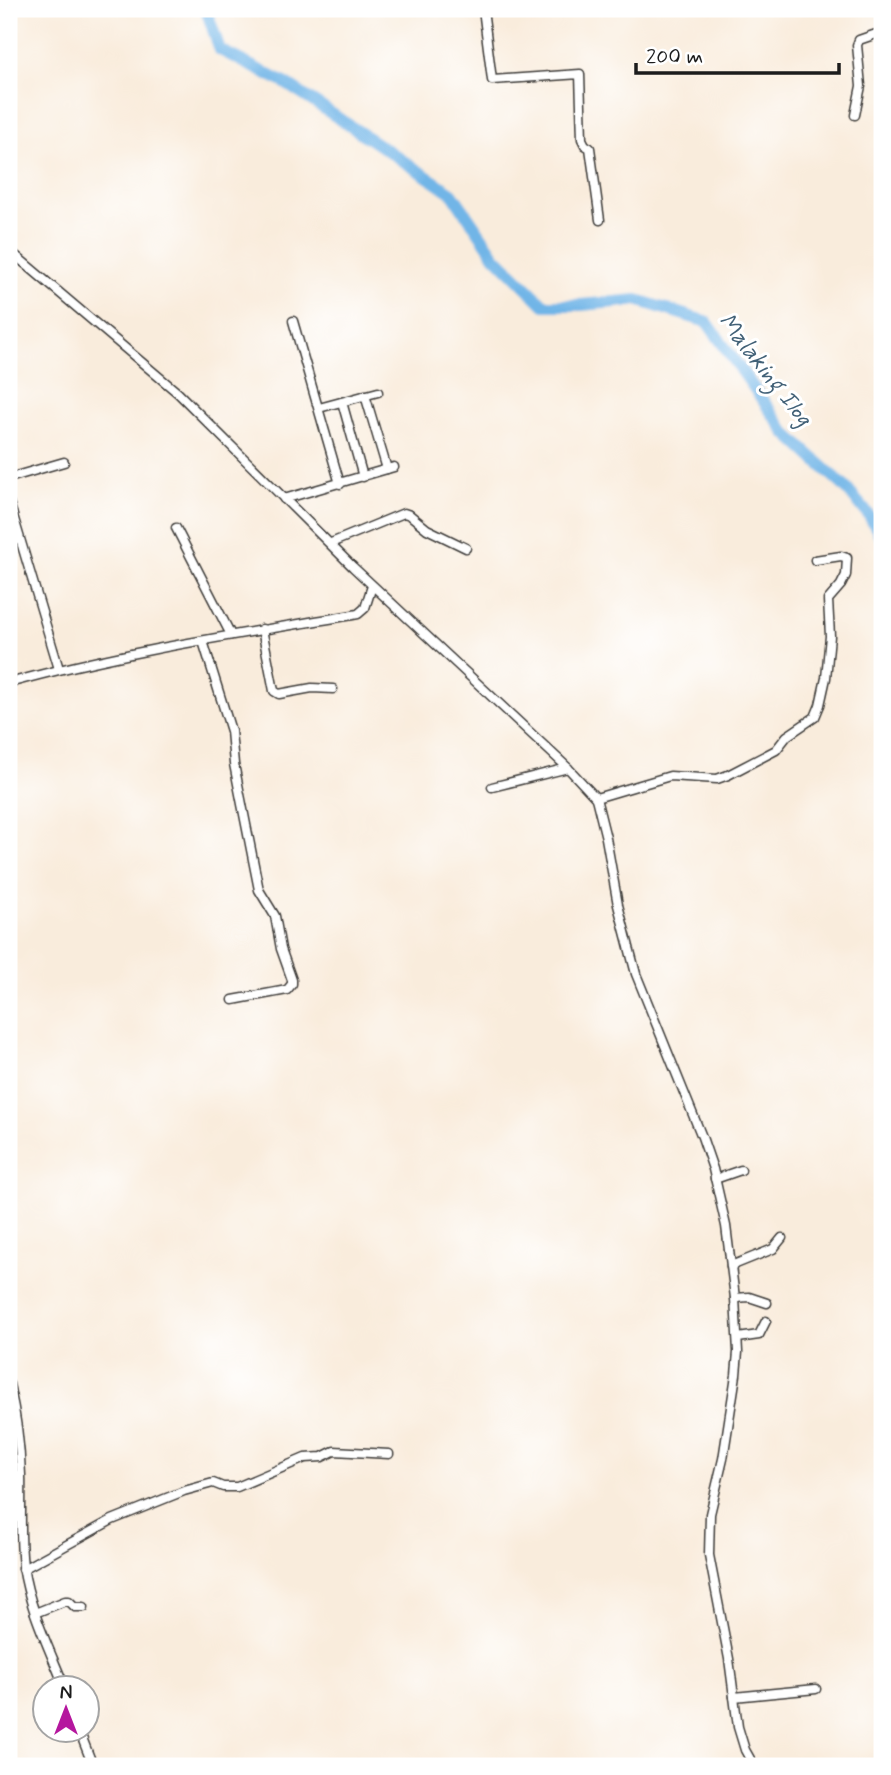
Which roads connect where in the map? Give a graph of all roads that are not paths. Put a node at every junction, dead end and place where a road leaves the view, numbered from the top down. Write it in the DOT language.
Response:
graph roads {
  1 [pos="483,9"];
  2 [pos="882,32"];
  3 [pos="855,115"];
  4 [pos="600,220"];
  5 [pos="9,250"];
  6 [pos="293,321"];
  7 [pos="378,392"];
  8 [pos="365,395"];
  9 [pos="342,402"];
  10 [pos="319,408"];
  11 [pos="64,462"];
  12 [pos="363,477"];
  13 [pos="9,478"];
  14 [pos="340,484"];
  15 [pos="285,499"];
  16 [pos="9,502"];
  17 [pos="176,528"];
  18 [pos="331,543"];
  19 [pos="467,548"];
  20 [pos="815,560"];
  21 [pos="372,586"];
  22 [pos="262,629"];
  23 [pos="231,635"];
  24 [pos="203,641"];
  25 [pos="59,669"];
  26 [pos="9,683"];
  27 [pos="333,689"];
  28 [pos="568,768"];
  29 [pos="492,787"];
  30 [pos="596,798"];
  31 [pos="233,1000"];
  32 [pos="741,1170"];
  33 [pos="715,1179"];
  34 [pos="782,1238"];
  35 [pos="731,1266"];
  36 [pos="736,1298"];
  37 [pos="767,1303"];
  38 [pos="766,1321"];
  39 [pos="738,1338"];
  40 [pos="9,1384"];
  41 [pos="388,1454"];
  42 [pos="23,1569"];
  43 [pos="84,1607"];
  44 [pos="35,1613"];
  45 [pos="59,1674"];
  46 [pos="816,1689"];
  47 [pos="734,1697"];
  48 [pos="84,1744"];
  49 [pos="93,1766"];
  50 [pos="754,1766"];
  1 -- 4 [label="street"];
  2 -- 3 [label="street"];
  5 -- 15 [label="street"];
  6 -- 10 [label="street"];
  7 -- 8 [label="street"];
  8 -- 9 [label="street"];
  8 -- 12 [label="street"];
  9 -- 10 [label="street"];
  9 -- 12 [label="street"];
  10 -- 14 [label="street"];
  11 -- 13 [label="street"];
  12 -- 14 [label="street"];
  14 -- 15 [label="street"];
  15 -- 18 [label="street"];
  16 -- 25 [label="street"];
  17 -- 23 [label="street"];
  18 -- 19 [label="street"];
  18 -- 21 [label="street"];
  20 -- 30 [label="street"];
  21 -- 22 [label="street"];
  21 -- 28 [label="street"];
  22 -- 23 [label="street"];
  22 -- 27 [label="street"];
  23 -- 24 [label="street"];
  24 -- 25 [label="street"];
  24 -- 31 [label="street"];
  25 -- 26 [label="street"];
  28 -- 29 [label="street"];
  28 -- 30 [label="street"];
  30 -- 33 [label="street"];
  32 -- 33 [label="street"];
  33 -- 35 [label="street"];
  34 -- 35 [label="street"];
  35 -- 36 [label="street"];
  36 -- 37 [label="street"];
  36 -- 39 [label="street"];
  38 -- 39 [label="street"];
  39 -- 47 [label="street"];
  40 -- 42 [label="street"];
  41 -- 42 [label="street"];
  42 -- 44 [label="street"];
  43 -- 44 [label="street"];
  44 -- 45 [label="street"];
  46 -- 47 [label="street"];
  47 -- 50 [label="street"];
  48 -- 49 [label="street"];
}
